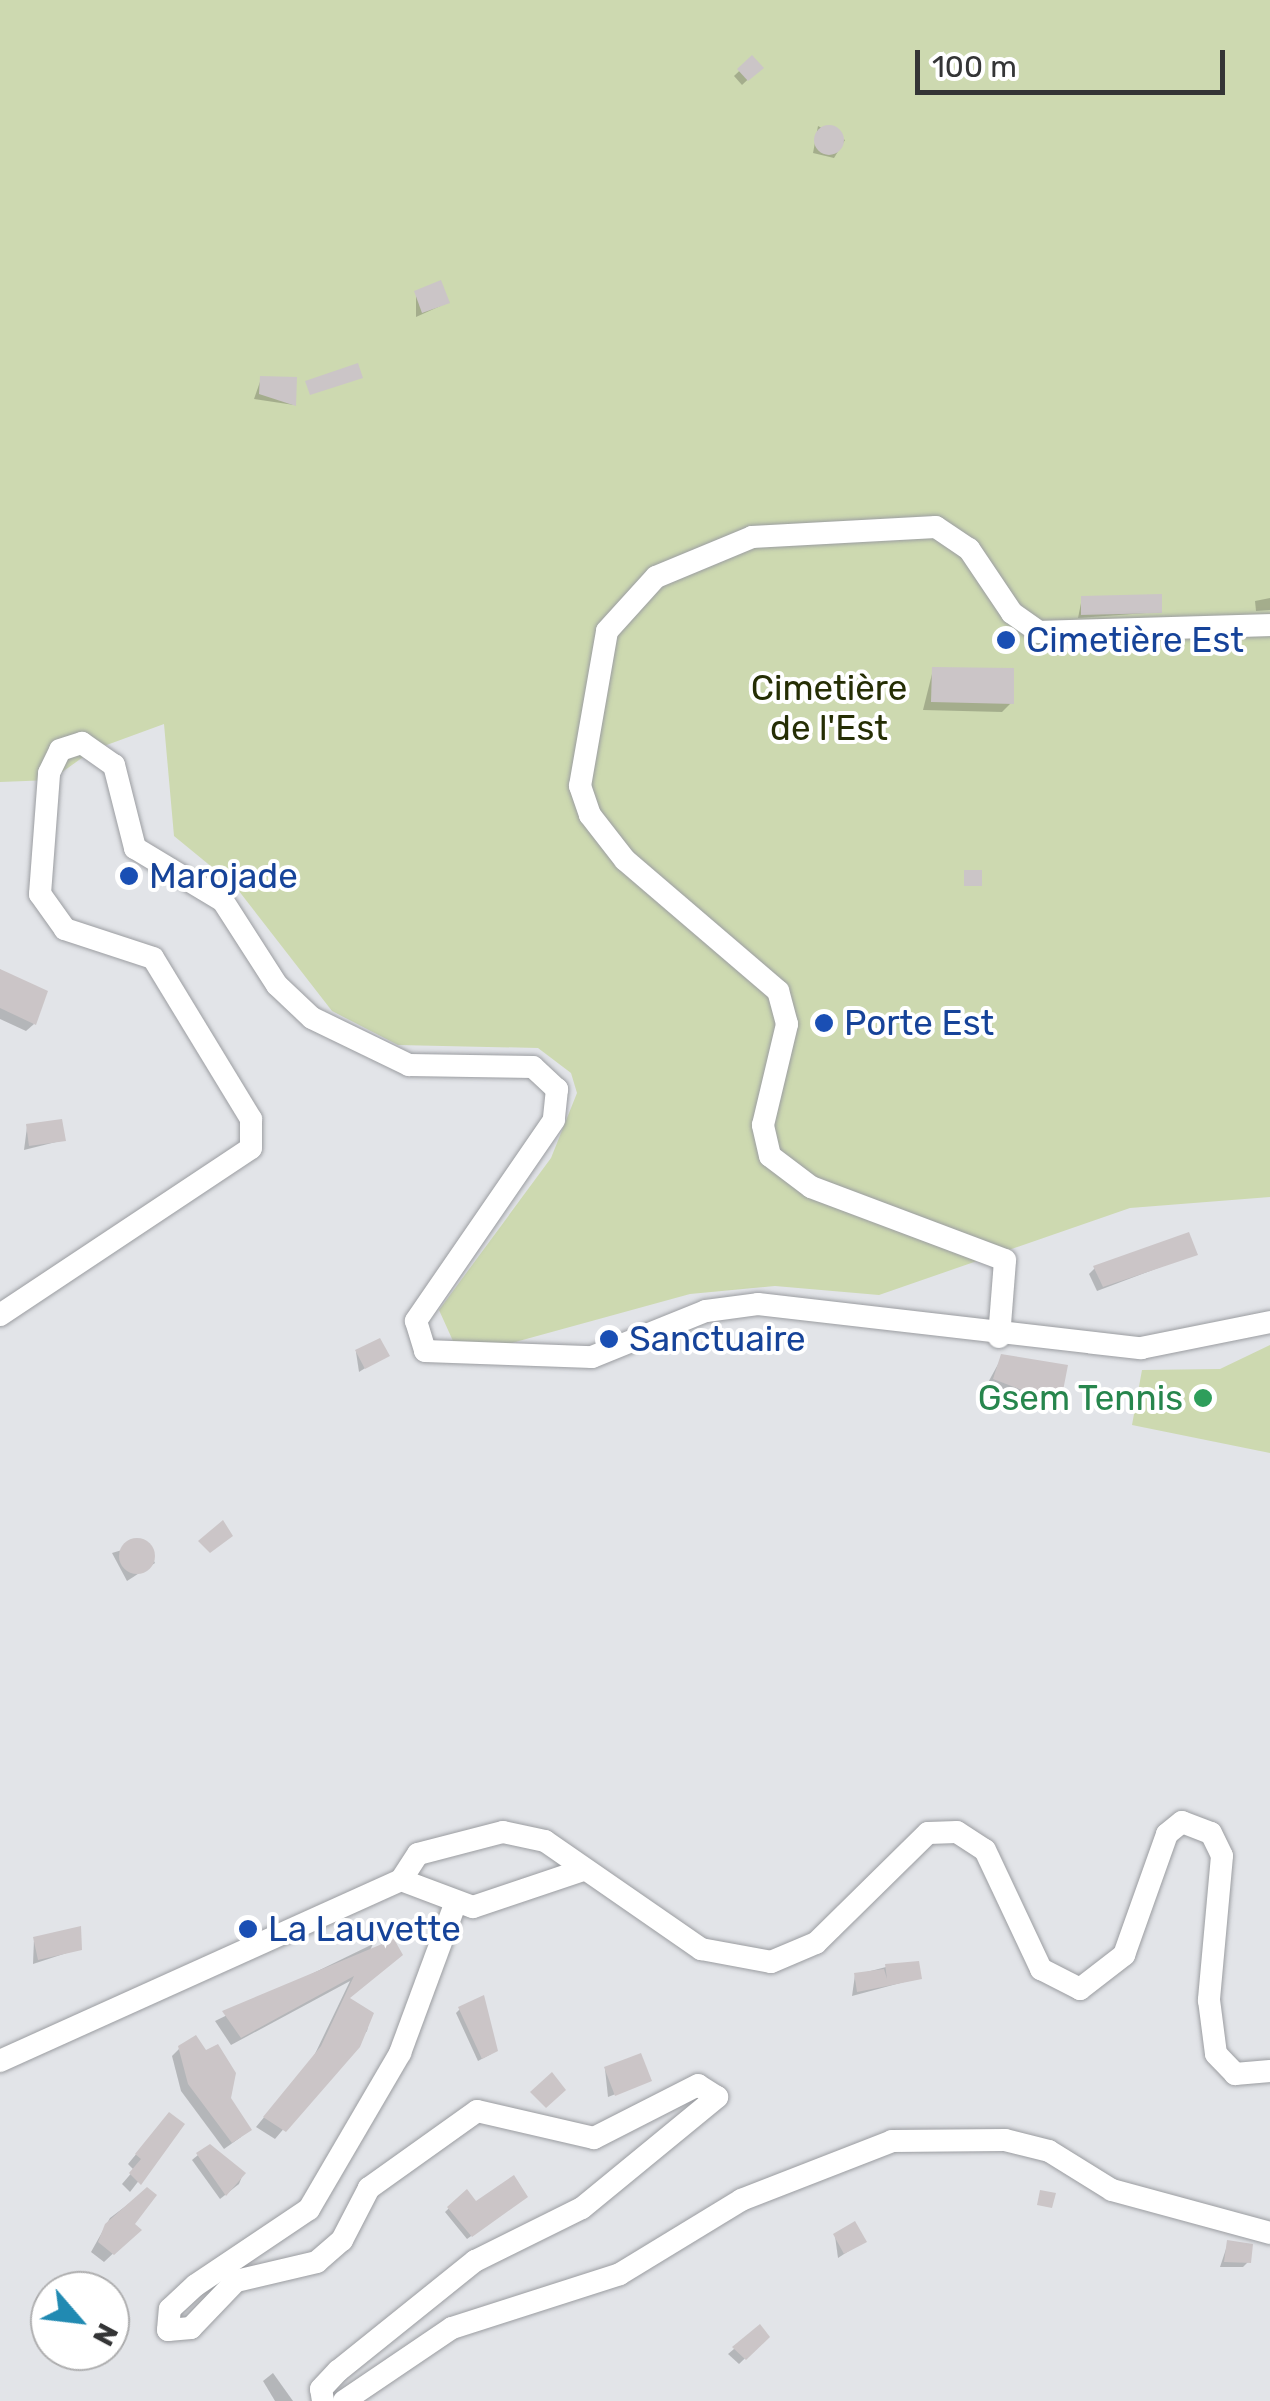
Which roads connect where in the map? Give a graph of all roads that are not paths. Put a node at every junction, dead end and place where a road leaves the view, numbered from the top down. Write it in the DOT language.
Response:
graph roads {
  1 [pos="1270,625"];
  2 [pos="0,1314"];
  3 [pos="1270,1322"];
  4 [pos="999,1337"];
  5 [pos="583,1870"];
  6 [pos="401,1880"];
  7 [pos="455,1904"];
  8 [pos="0,2061"];
  9 [pos="1270,2072"];
  10 [pos="1270,2232"];
  11 [pos="323,2401"];
  12 [pos="344,2401"];
  1 -- 4 [label="street"];
  2 -- 4 [label="street"];
  3 -- 4 [label="street"];
  5 -- 6 [label="street"];
  5 -- 7 [label="street"];
  5 -- 9 [label="street"];
  6 -- 7 [label="street"];
  6 -- 8 [label="street"];
  7 -- 11 [label="street"];
  10 -- 12 [label="street"];
}
